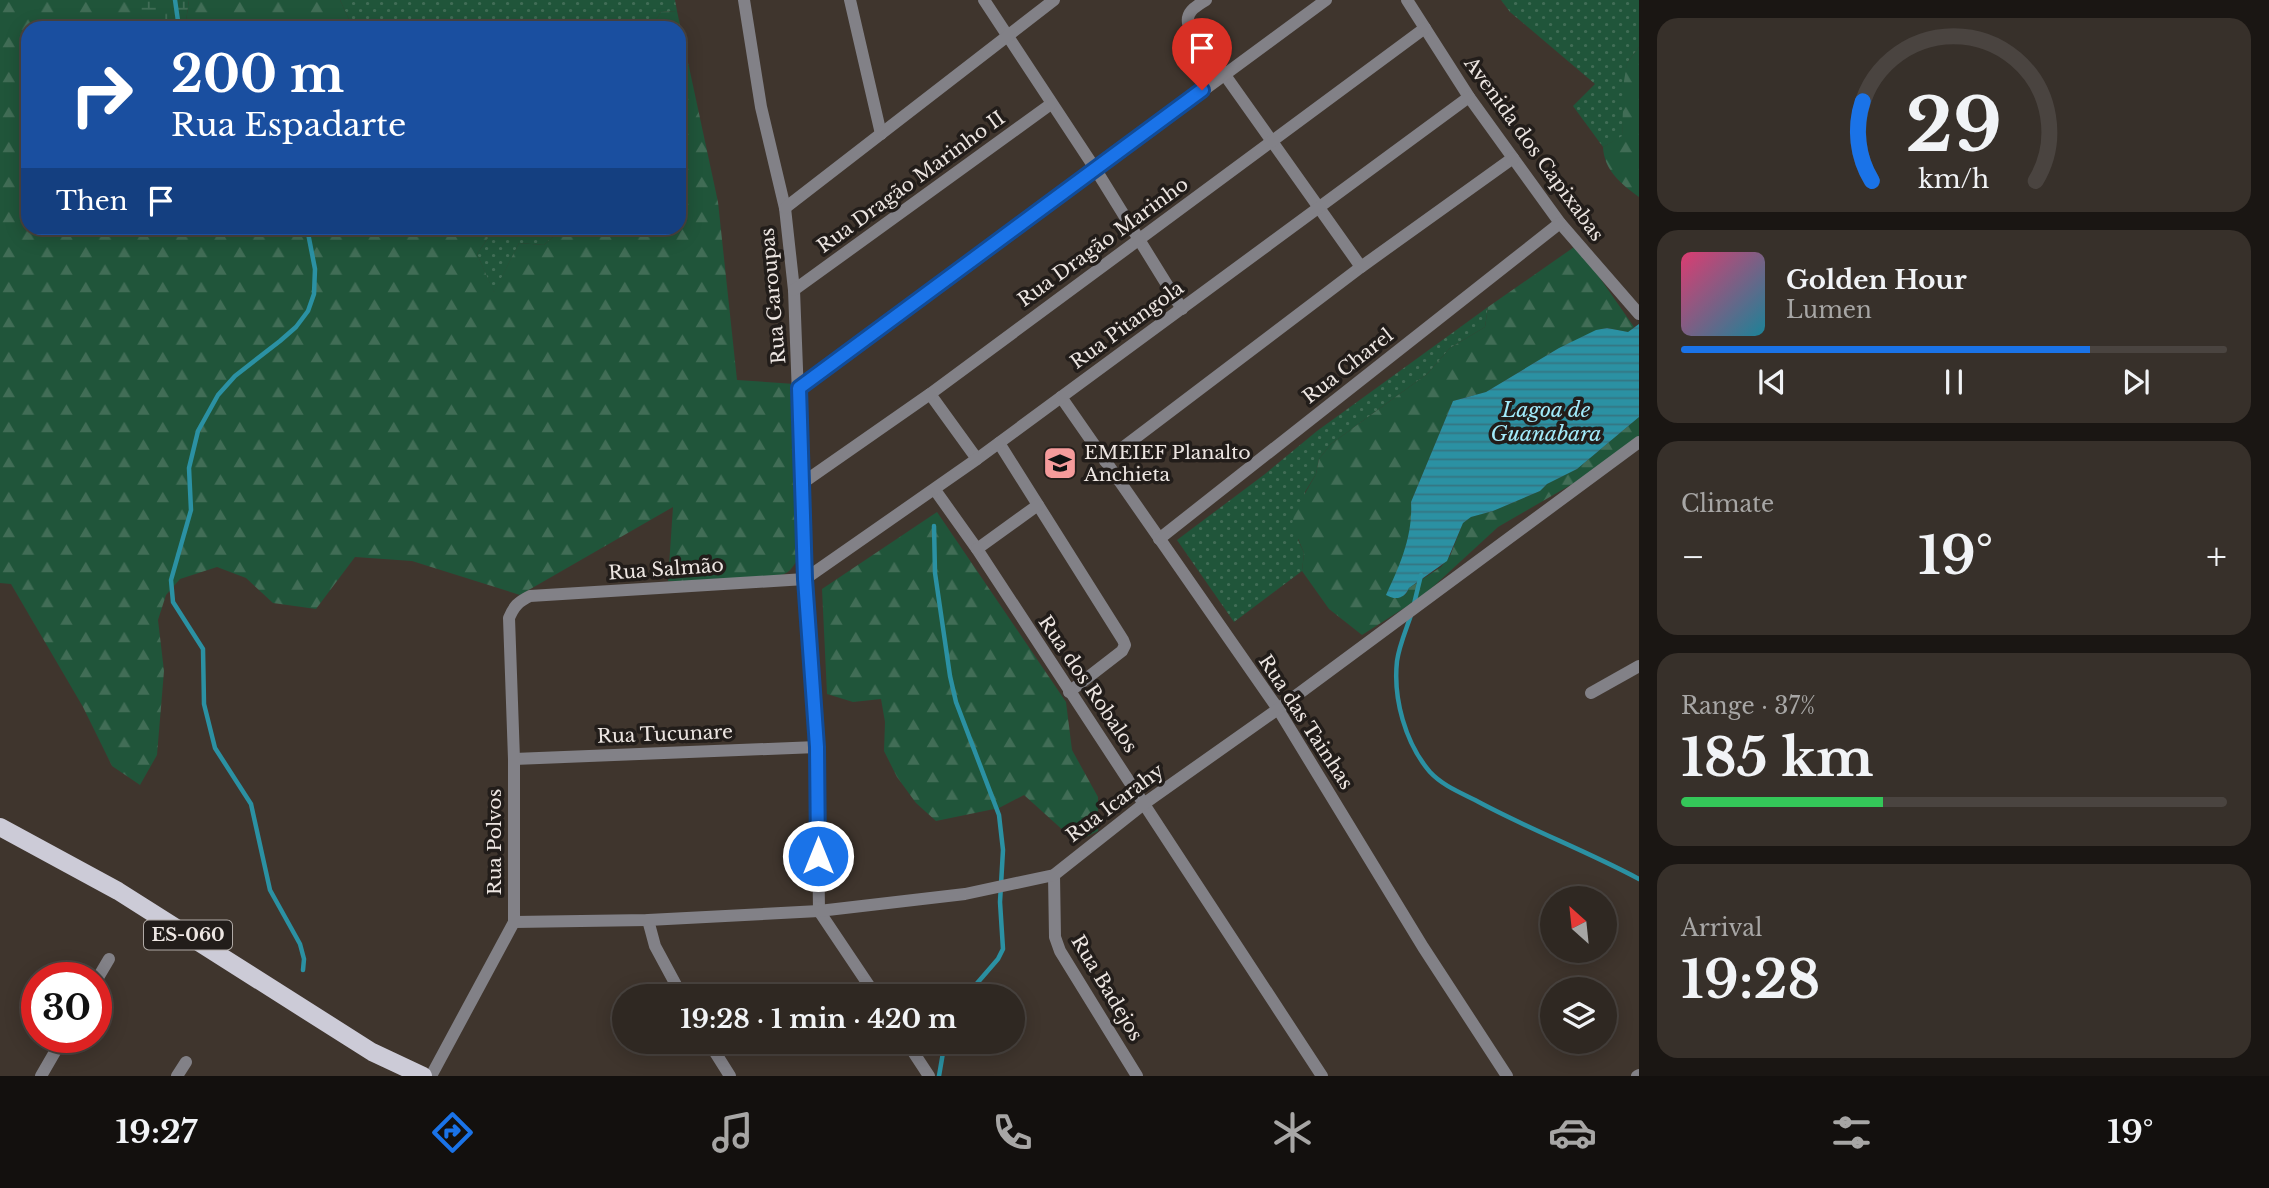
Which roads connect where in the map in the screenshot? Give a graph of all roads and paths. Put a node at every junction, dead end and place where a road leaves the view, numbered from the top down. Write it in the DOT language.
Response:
graph roads {
  1 [pos="744,0"];
  2 [pos="850,0"];
  3 [pos="984,0"];
  4 [pos="1054,0"];
  5 [pos="1206,0"];
  6 [pos="1326,0"];
  7 [pos="1407,0"];
  8 [pos="1425,27"];
  9 [pos="1007,35"];
  10 [pos="1224,75"];
  11 [pos="1469,97"];
  12 [pos="1051,104"];
  13 [pos="881,134"];
  14 [pos="1272,141"];
  15 [pos="1513,158"];
  16 [pos="1096,170"];
  17 [pos="785,208"];
  18 [pos="1318,209"];
  19 [pos="1560,223"];
  20 [pos="1139,240"];
  21 [pos="1361,267"];
  22 [pos="794,290"];
  23 [pos="1182,309"];
  24 [pos="1639,314"];
  25 [pos="799,388"];
  26 [pos="930,394"];
  27 [pos="1061,397"];
  28 [pos="1639,442"];
  29 [pos="999,443"];
  30 [pos="977,459"];
  31 [pos="1105,461"];
  32 [pos="801,484"];
  33 [pos="935,490"];
  34 [pos="1038,505"];
  35 [pos="1159,539"];
  36 [pos="977,549"];
  37 [pos="805,579"];
  38 [pos="530,596"];
  39 [pos="1639,666"];
  40 [pos="1069,692"];
  41 [pos="1591,693"];
  42 [pos="1278,709"];
  43 [pos="817,747"];
  44 [pos="514,759"];
  45 [pos="1145,803"];
  46 [pos="0,827"];
  47 [pos="1054,875"];
  48 [pos="819,911"];
  49 [pos="648,920"];
  50 [pos="514,922"];
  51 [pos="109,959"];
  52 [pos="107,962"];
  53 [pos="676,984"];
  54 [pos="868,984"];
  55 [pos="372,1052"];
  56 [pos="54,1053"];
  57 [pos="716,1054"];
  58 [pos="915,1054"];
  59 [pos="186,1062"];
  60 [pos="41,1076"];
  61 [pos="177,1076"];
  62 [pos="394,1076"];
  63 [pos="423,1076"];
  64 [pos="431,1076"];
  65 [pos="730,1076"];
  66 [pos="929,1076"];
  67 [pos="1137,1076"];
  68 [pos="1322,1076"];
  69 [pos="1507,1076"];
  1 -- 17 [label="street, Rua Garoupas"];
  2 -- 13 [label="street"];
  3 -- 9 [label="street"];
  4 -- 9 [label="street"];
  5 -- 10 [label="street"];
  6 -- 10 [label="street"];
  7 -- 8 [label="street, Avenida dos Capixabas"];
  8 -- 11 [label="street, Avenida dos Capixabas"];
  8 -- 14 [label="street, Rua Dragão Marinho"];
  9 -- 12 [label="street"];
  9 -- 13 [label="street"];
  10 -- 14 [label="street"];
  10 -- 16 [label="street"];
  11 -- 15 [label="street, Avenida dos Capixabas"];
  11 -- 18 [label="street, Rua Pitangola"];
  12 -- 16 [label="street"];
  12 -- 22 [label="street, Rua Dragão Marinho II"];
  13 -- 17 [label="street"];
  14 -- 18 [label="street"];
  14 -- 20 [label="street, Rua Dragão Marinho"];
  15 -- 19 [label="street, Avenida dos Capixabas"];
  15 -- 21 [label="street"];
  16 -- 20 [label="street"];
  16 -- 25 [label="street"];
  17 -- 22 [label="street, Rua Garoupas"];
  18 -- 21 [label="street"];
  18 -- 23 [label="street, Rua Pitangola"];
  19 -- 24 [label="street, Avenida dos Capixabas"];
  19 -- 35 [label="street, Rua Charel"];
  20 -- 23 [label="street"];
  20 -- 26 [label="street, Rua Dragão Marinho"];
  21 -- 31 [label="street"];
  22 -- 25 [label="street, Rua Garoupas"];
  23 -- 27 [label="street, Rua Pitangola"];
  25 -- 32 [label="street, Rua Garoupas"];
  26 -- 30 [label="street"];
  26 -- 32 [label="street, Rua Dragão Marinho"];
  27 -- 29 [label="street, Rua Pitangola"];
  27 -- 31 [label="street, Rua das Tainhas"];
  28 -- 42 [label="street, Rua Icarahy"];
  29 -- 30 [label="street, Rua Pitangola"];
  29 -- 34 [label="street"];
  30 -- 33 [label="street, Rua Pitangola"];
  31 -- 35 [label="street, Rua das Tainhas"];
  32 -- 37 [label="street, Rua Garoupas"];
  33 -- 36 [label="street, Rua dos Robalos"];
  33 -- 37 [label="street, Rua Pitangola"];
  34 -- 36 [label="street"];
  34 -- 40 [label="street"];
  35 -- 42 [label="street, Rua das Tainhas"];
  36 -- 40 [label="street, Rua dos Robalos"];
  37 -- 38 [label="street, Rua Salmão"];
  37 -- 43 [label="street, Rua Garoupas"];
  38 -- 44 [label="street, Rua Polvos"];
  39 -- 41 [label="street"];
  40 -- 45 [label="street, Rua dos Robalos"];
  42 -- 45 [label="street, Rua Icarahy"];
  42 -- 69 [label="street, Rua das Tainhas"];
  43 -- 44 [label="street, Rua Tucunare"];
  43 -- 48 [label="street, Rua Garoupas"];
  44 -- 50 [label="street, Rua Polvos"];
  45 -- 47 [label="street, Rua Icarahy"];
  45 -- 68 [label="street, Rua dos Robalos"];
  46 -- 55 [label="main road, ES-060"];
  47 -- 48 [label="street, Rua Icarahy"];
  47 -- 67 [label="street, Rua Badejos"];
  48 -- 49 [label="street, Rua Icarahy"];
  48 -- 54 [label="street"];
  49 -- 50 [label="street, Rua Icarahy"];
  49 -- 53 [label="street"];
  50 -- 64 [label="street, Rua Polvos"];
  51 -- 52 [label="street"];
  55 -- 62 [label="main road, ES-060"];
  55 -- 63 [label="main road, ES-060"];
  56 -- 60 [label="street"];
  57 -- 65 [label="street"];
  58 -- 66 [label="street"];
  59 -- 61 [label="street"];
}
